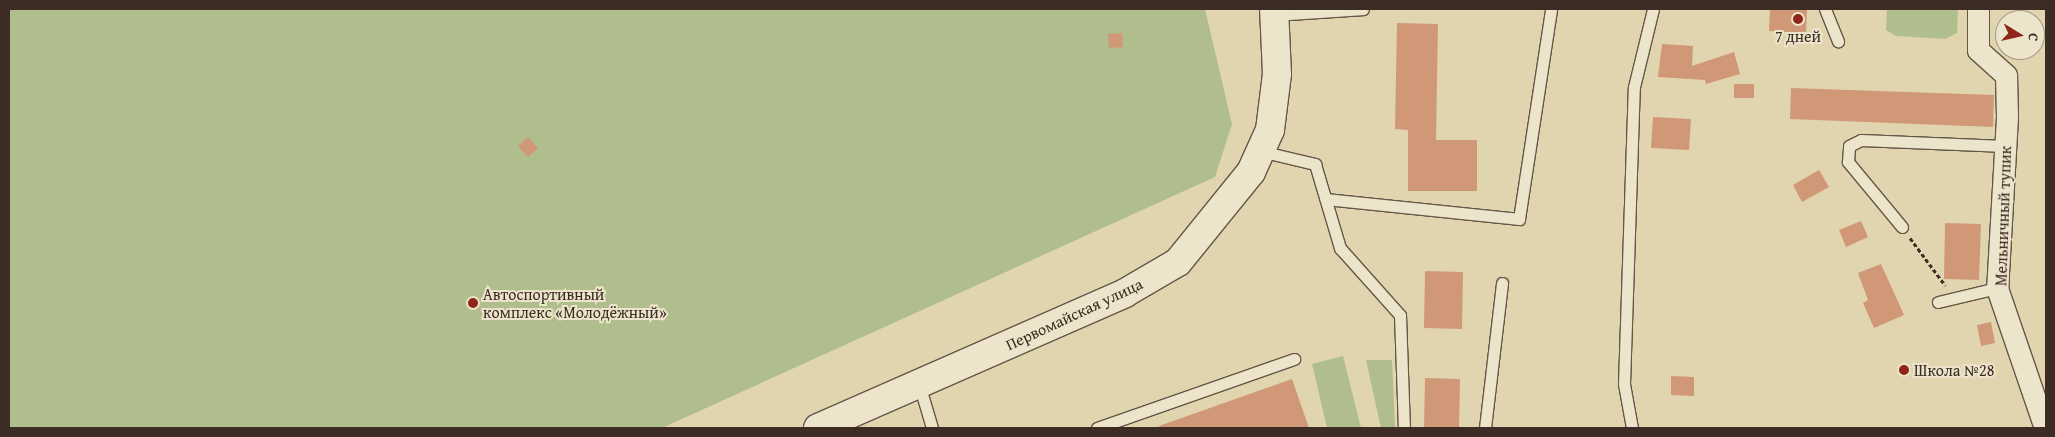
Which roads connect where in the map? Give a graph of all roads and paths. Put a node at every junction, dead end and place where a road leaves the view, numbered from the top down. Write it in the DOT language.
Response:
graph roads {
  1 [pos="1363,9"];
  2 [pos="1551,9"];
  3 [pos="1653,9"];
  4 [pos="1825,9"];
  5 [pos="1978,9"];
  6 [pos="1275,12"];
  7 [pos="1838,40"];
  8 [pos="2005,146"];
  9 [pos="1260,151"];
  10 [pos="1326,199"];
  11 [pos="1902,227"];
  12 [pos="1502,283"];
  13 [pos="1997,288"];
  14 [pos="1955,298"];
  15 [pos="1938,302"];
  16 [pos="1294,359"];
  17 [pos="919,384"];
  18 [pos="818,428"];
  19 [pos="932,428"];
  20 [pos="1097,428"];
  21 [pos="1404,428"];
  22 [pos="1485,428"];
  23 [pos="1632,428"];
  24 [pos="2046,428"];
  1 -- 6 [label="lane"];
  2 -- 10 [label="lane"];
  3 -- 23 [label="lane"];
  4 -- 7 [label="lane"];
  5 -- 8 [label="street, Мельничный тупик"];
  6 -- 9 [label="street, Первомайская улица"];
  8 -- 11 [label="lane"];
  8 -- 13 [label="street, Мельничный тупик"];
  9 -- 10 [label="lane"];
  9 -- 17 [label="street, Первомайская улица"];
  10 -- 21 [label="lane"];
  11 -- 14 [label="path"];
  12 -- 22 [label="lane"];
  13 -- 14 [label="lane"];
  13 -- 24 [label="street, Мельничный тупик"];
  14 -- 15 [label="lane"];
  16 -- 20 [label="lane"];
  17 -- 18 [label="street, Первомайская улица"];
  17 -- 19 [label="lane"];
}
